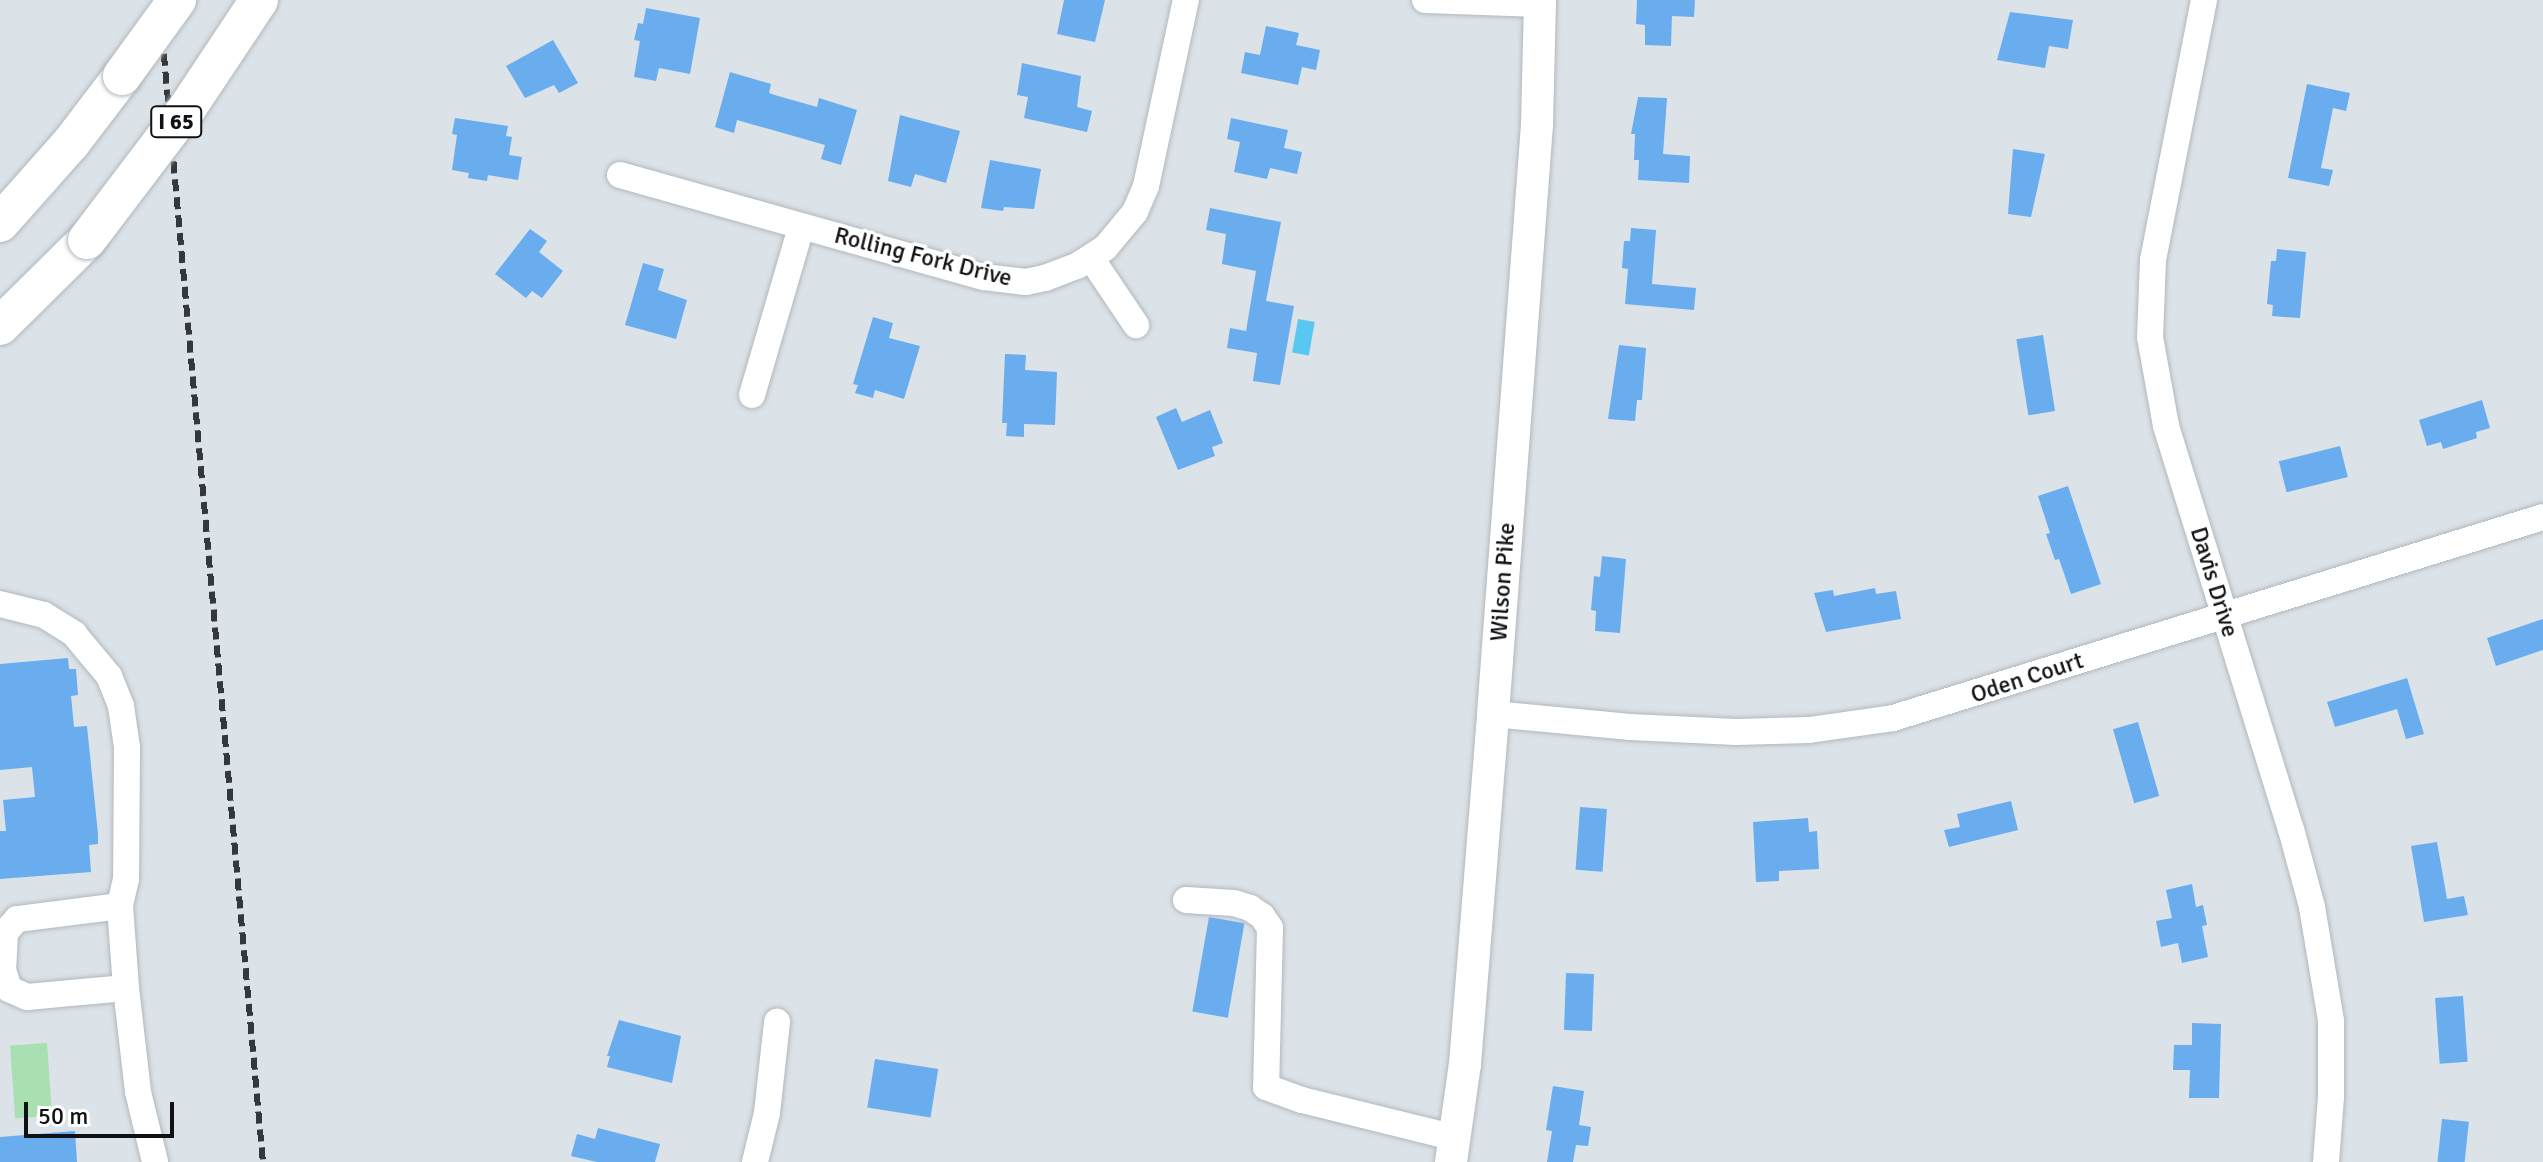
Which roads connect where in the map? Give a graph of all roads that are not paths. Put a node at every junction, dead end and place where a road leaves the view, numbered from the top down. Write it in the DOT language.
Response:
graph roads {
  1 [pos="177,0"];
  2 [pos="259,0"];
  3 [pos="1186,0"];
  4 [pos="1425,0"];
  5 [pos="2204,0"];
  6 [pos="1540,2"];
  7 [pos="620,175"];
  8 [pos="0,223"];
  9 [pos="801,227"];
  10 [pos="1091,258"];
  11 [pos="1136,325"];
  12 [pos="0,326"];
  13 [pos="752,395"];
  14 [pos="2543,517"];
  15 [pos="0,604"];
  16 [pos="2224,615"];
  17 [pos="1493,714"];
  18 [pos="1186,900"];
  19 [pos="120,906"];
  20 [pos="126,988"];
  21 [pos="777,1022"];
  22 [pos="1453,1150"];
  23 [pos="155,1162"];
  24 [pos="755,1162"];
  25 [pos="2326,1162"];
  1 -- 8 [label="highway, bridge"];
  2 -- 12 [label="highway, I 65, bridge"];
  3 -- 10 [label="street, Rolling Fork Drive"];
  4 -- 6 [label="street"];
  5 -- 16 [label="street, Davis Drive"];
  6 -- 17 [label="main road, Wilson Pike"];
  7 -- 9 [label="street, Rolling Fork Drive"];
  9 -- 10 [label="street, Rolling Fork Drive"];
  9 -- 13 [label="street"];
  10 -- 11 [label="street"];
  14 -- 16 [label="street, Oden Court"];
  15 -- 19 [label="street"];
  16 -- 17 [label="street, Oden Court"];
  16 -- 25 [label="street, Davis Drive"];
  17 -- 22 [label="main road, Wilson Pike"];
  18 -- 22 [label="street"];
  19 -- 20 [label="street"];
  19 -- 20 [label="street"];
  20 -- 23 [label="street"];
  21 -- 24 [label="street"];
}
